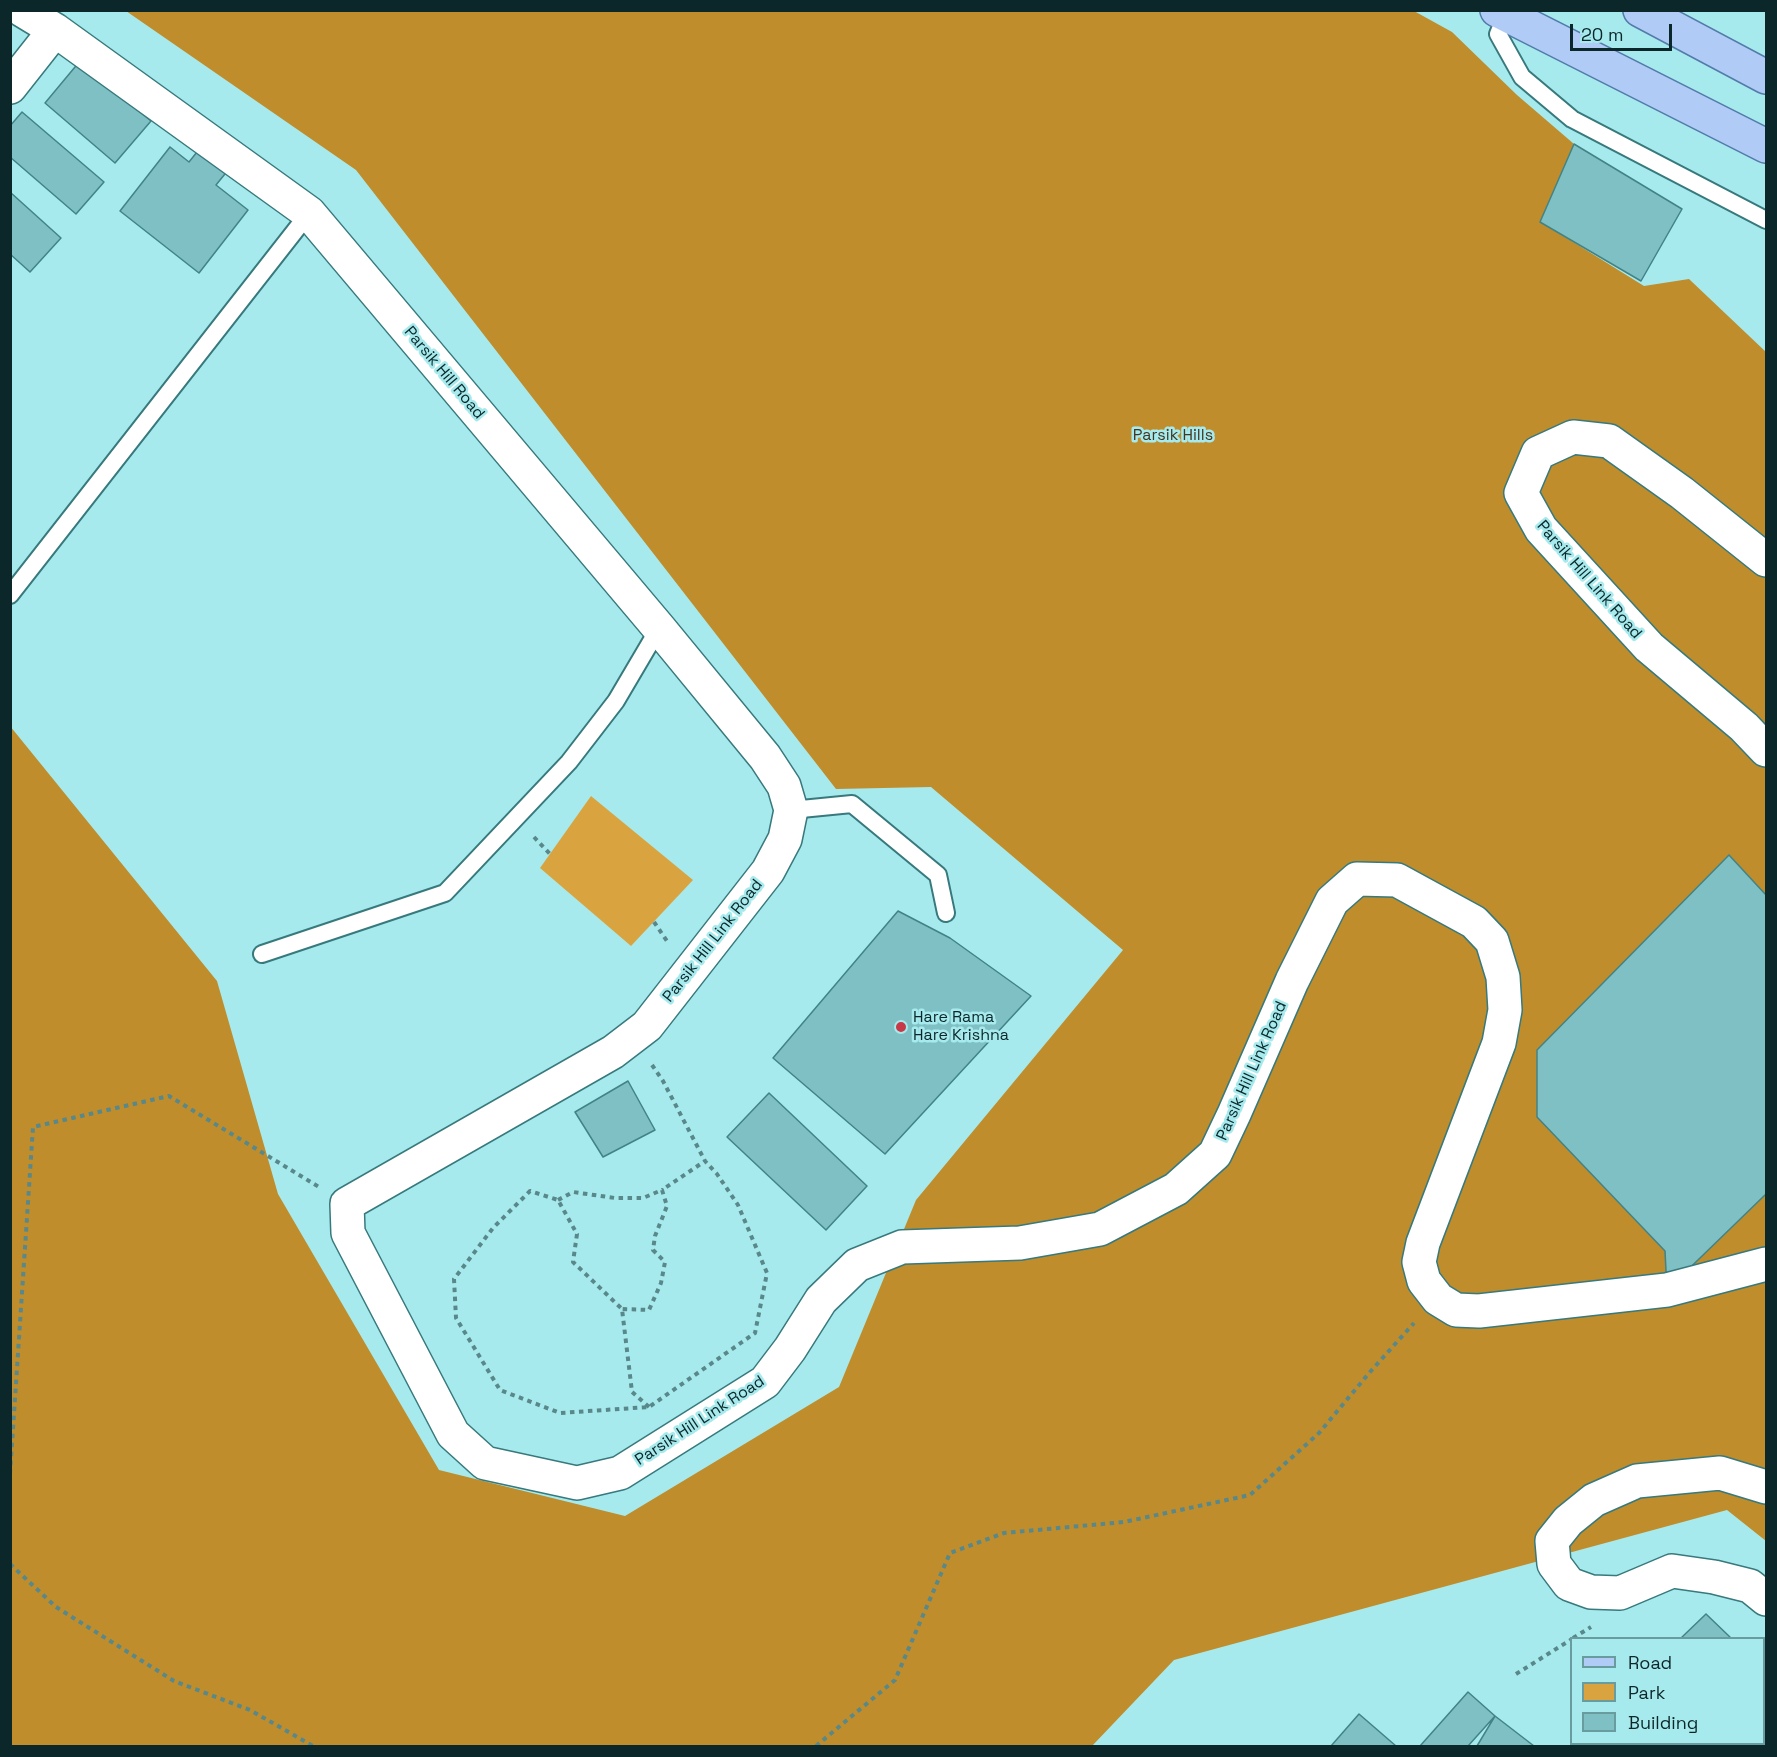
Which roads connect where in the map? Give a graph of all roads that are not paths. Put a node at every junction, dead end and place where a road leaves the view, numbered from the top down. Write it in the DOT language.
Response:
graph roads {
  1 [pos="22,10"];
  2 [pos="1497,10"];
  3 [pos="1508,10"];
  4 [pos="1640,10"];
  5 [pos="55,30"];
  6 [pos="1764,75"];
  7 [pos="10,87"];
  8 [pos="1767,146"];
  9 [pos="309,213"];
  10 [pos="1767,220"];
  11 [pos="1767,560"];
  12 [pos="10,596"];
  13 [pos="659,628"];
  14 [pos="1767,750"];
  15 [pos="791,810"];
  16 [pos="946,913"];
  17 [pos="262,954"];
  18 [pos="1767,1264"];
  19 [pos="1767,1487"];
  20 [pos="1767,1599"];
  1 -- 5 [label="street, Parsik Hill Road"];
  2 -- 8 [label="main road"];
  3 -- 10 [label="lane"];
  4 -- 6 [label="main road"];
  5 -- 7 [label="street"];
  5 -- 9 [label="street, Parsik Hill Road"];
  9 -- 12 [label="lane"];
  9 -- 13 [label="street, Parsik Hill Road"];
  11 -- 14 [label="street, Parsik Hill Link Road"];
  13 -- 15 [label="street, Parsik Hill Road"];
  13 -- 17 [label="lane"];
  15 -- 16 [label="lane"];
  15 -- 18 [label="street, Parsik Hill Link Road"];
  19 -- 20 [label="street"];
}
